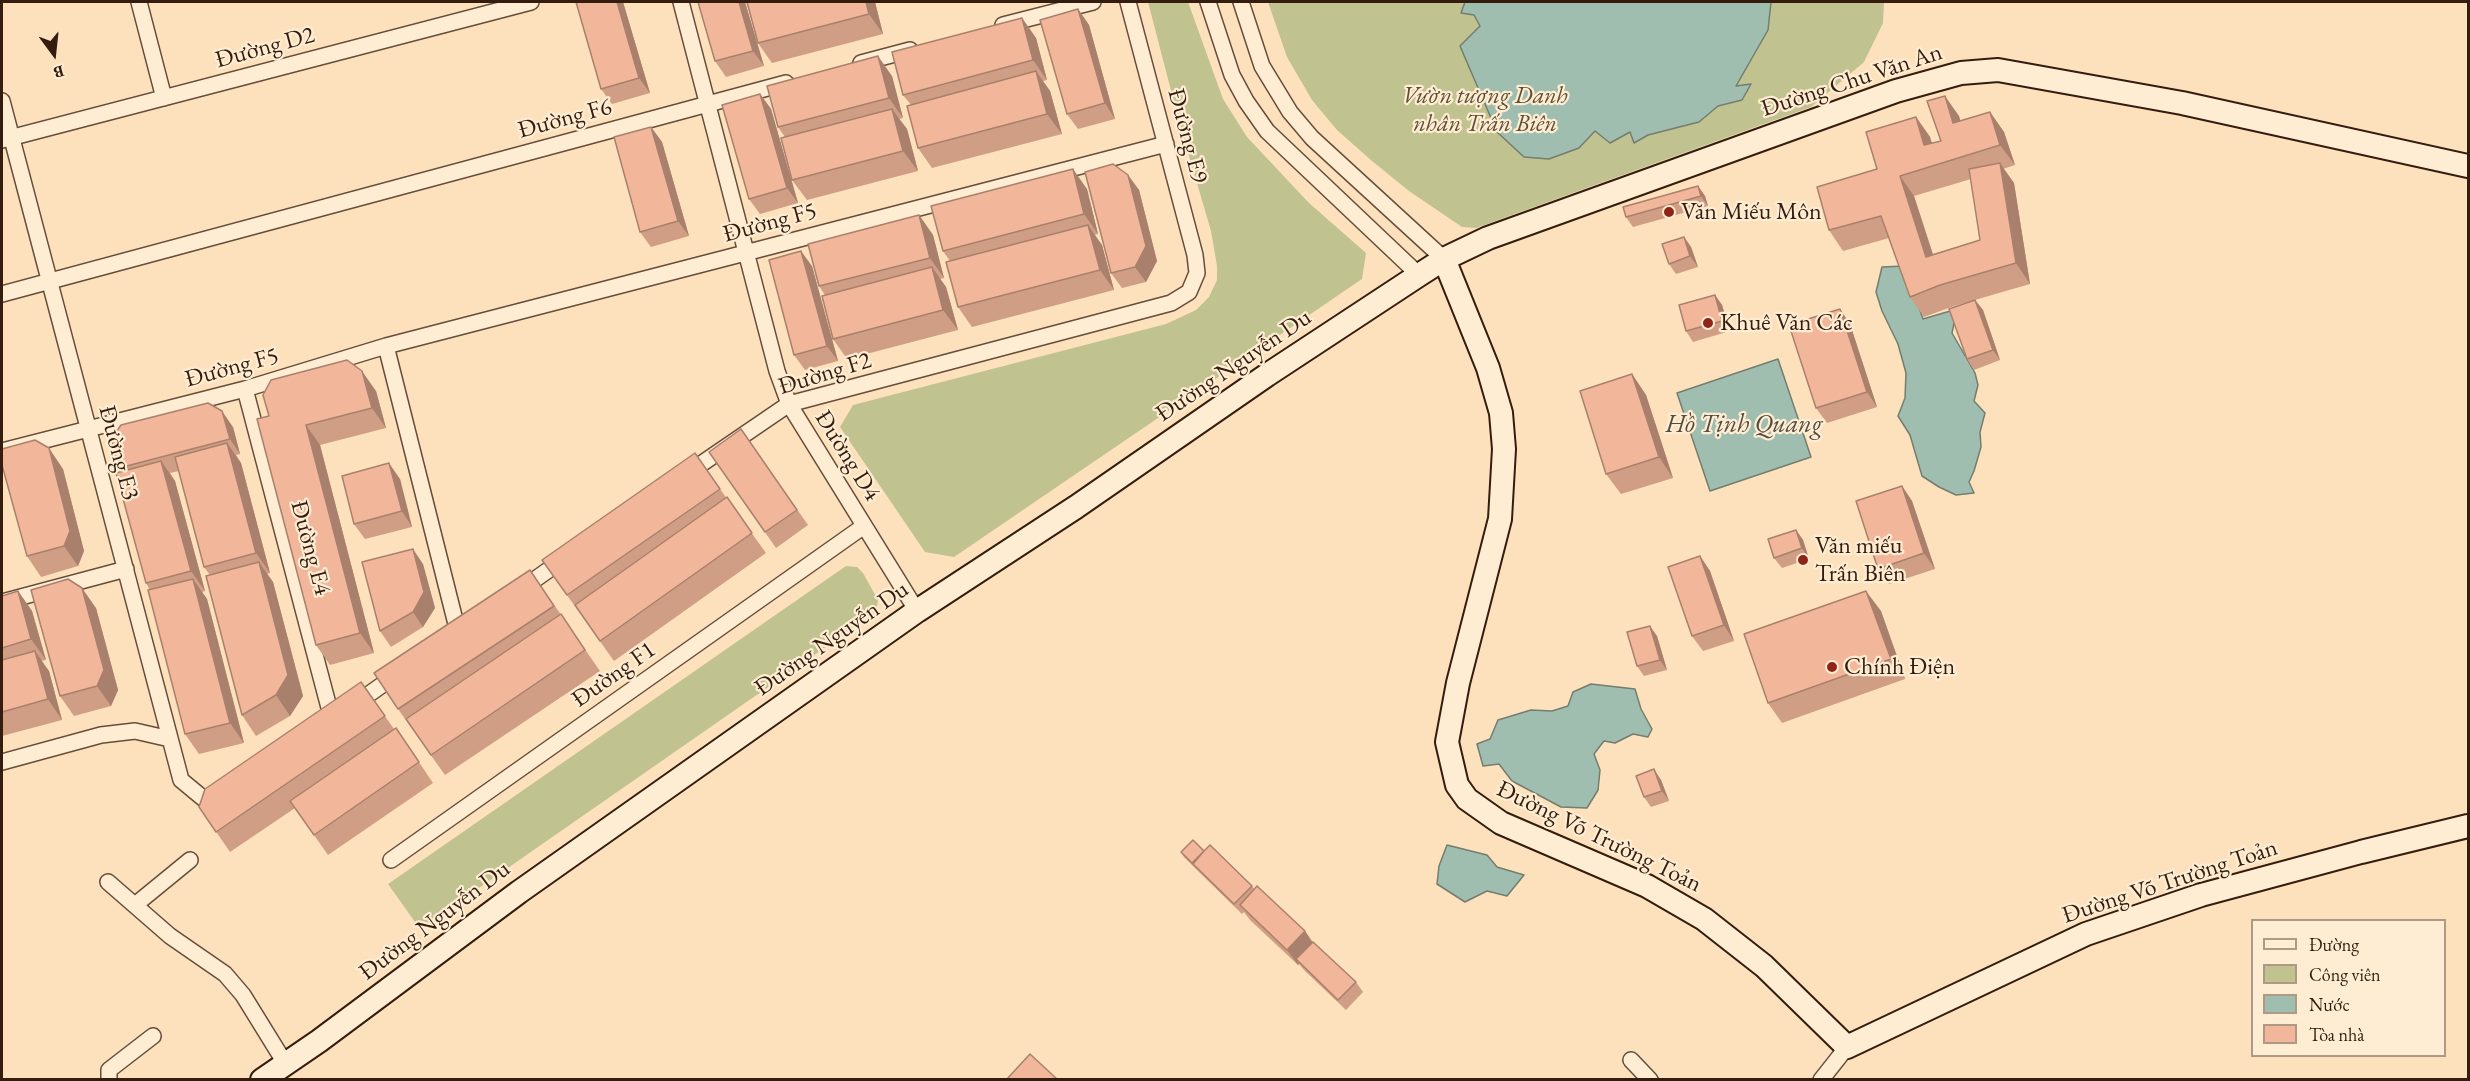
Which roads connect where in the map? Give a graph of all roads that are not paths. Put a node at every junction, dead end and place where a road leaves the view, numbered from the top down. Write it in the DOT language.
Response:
graph roads {
  1 [pos="139,2"];
  2 [pos="531,2"];
  3 [pos="681,2"];
  4 [pos="1093,2"];
  5 [pos="1128,2"];
  6 [pos="1208,2"];
  7 [pos="1241,2"];
  8 [pos="991,29"];
  9 [pos="923,47"];
  10 [pos="844,68"];
  11 [pos="798,80"];
  12 [pos="164,98"];
  13 [pos="2,101"];
  14 [pos="708,104"];
  15 [pos="6,139"];
  16 [pos="1166,144"];
  17 [pos="2469,166"];
  18 [pos="746,253"];
  19 [pos="1444,259"];
  20 [pos="1419,275"];
  21 [pos="1193,281"];
  22 [pos="49,282"];
  23 [pos="2,294"];
  24 [pos="386,346"];
  25 [pos="244,389"];
  26 [pos="789,404"];
  27 [pos="88,428"];
  28 [pos="2,451"];
  29 [pos="672,484"];
  30 [pos="864,526"];
  31 [pos="575,552"];
  32 [pos="126,569"];
  33 [pos="507,599"];
  34 [pos="2,602"];
  35 [pos="917,611"];
  36 [pos="458,632"];
  37 [pos="410,666"];
  38 [pos="170,739"];
  39 [pos="2,762"];
  40 [pos="230,790"];
  41 [pos="2469,826"];
  42 [pos="190,860"];
  43 [pos="391,860"];
  44 [pos="108,882"];
  45 [pos="135,905"];
  46 [pos="153,1036"];
  47 [pos="1847,1047"];
  48 [pos="1631,1060"];
  49 [pos="285,1064"];
  50 [pos="109,1080"];
  51 [pos="262,1080"];
  52 [pos="1650,1080"];
  53 [pos="1821,1080"];
  1 -- 12 [label="street"];
  2 -- 12 [label="street, Đường D2"];
  3 -- 14 [label="street, Đường D4"];
  4 -- 8 [label="street"];
  5 -- 16 [label="street, Đường E9"];
  6 -- 20 [label="street"];
  7 -- 19 [label="street"];
  9 -- 10 [label="street"];
  11 -- 14 [label="street, Đường F6"];
  12 -- 15 [label="street, Đường D2"];
  13 -- 15 [label="street"];
  14 -- 18 [label="street, Đường D4"];
  14 -- 22 [label="street, Đường F6"];
  15 -- 22 [label="street, Đường E3"];
  16 -- 18 [label="street, Đường F5"];
  16 -- 21 [label="street, Đường E9"];
  17 -- 19 [label="main road, Đường Chu Văn An"];
  18 -- 24 [label="street, Đường F5"];
  18 -- 26 [label="street, Đường D4"];
  19 -- 20 [label="main road, Đường Nguyễn Du"];
  19 -- 47 [label="main road, Đường Võ Trường Toản"];
  20 -- 35 [label="main road, Đường Nguyễn Du"];
  21 -- 26 [label="street, Đường F2"];
  22 -- 23 [label="street, Đường F6"];
  22 -- 27 [label="street, Đường E3"];
  24 -- 25 [label="street, Đường F5"];
  24 -- 36 [label="street"];
  25 -- 27 [label="street, Đường F5"];
  25 -- 37 [label="street, Đường E4"];
  26 -- 29 [label="street, Đường F2"];
  26 -- 30 [label="street, Đường D4"];
  27 -- 28 [label="street, Đường F5"];
  27 -- 32 [label="street, Đường E3"];
  30 -- 35 [label="street, Đường D4"];
  30 -- 43 [label="street, Đường F1"];
  31 -- 33 [label="street"];
  32 -- 34 [label="street"];
  32 -- 38 [label="street, Đường E3"];
  35 -- 49 [label="main road, Đường Nguyễn Du"];
  38 -- 39 [label="street"];
  38 -- 40 [label="street, Đường E3"];
  41 -- 47 [label="main road, Đường Võ Trường Toản"];
  42 -- 45 [label="street"];
  44 -- 45 [label="street"];
  45 -- 49 [label="street"];
  46 -- 50 [label="street"];
  47 -- 53 [label="street"];
  48 -- 52 [label="street"];
  49 -- 51 [label="main road, Đường Nguyễn Du"];
}
